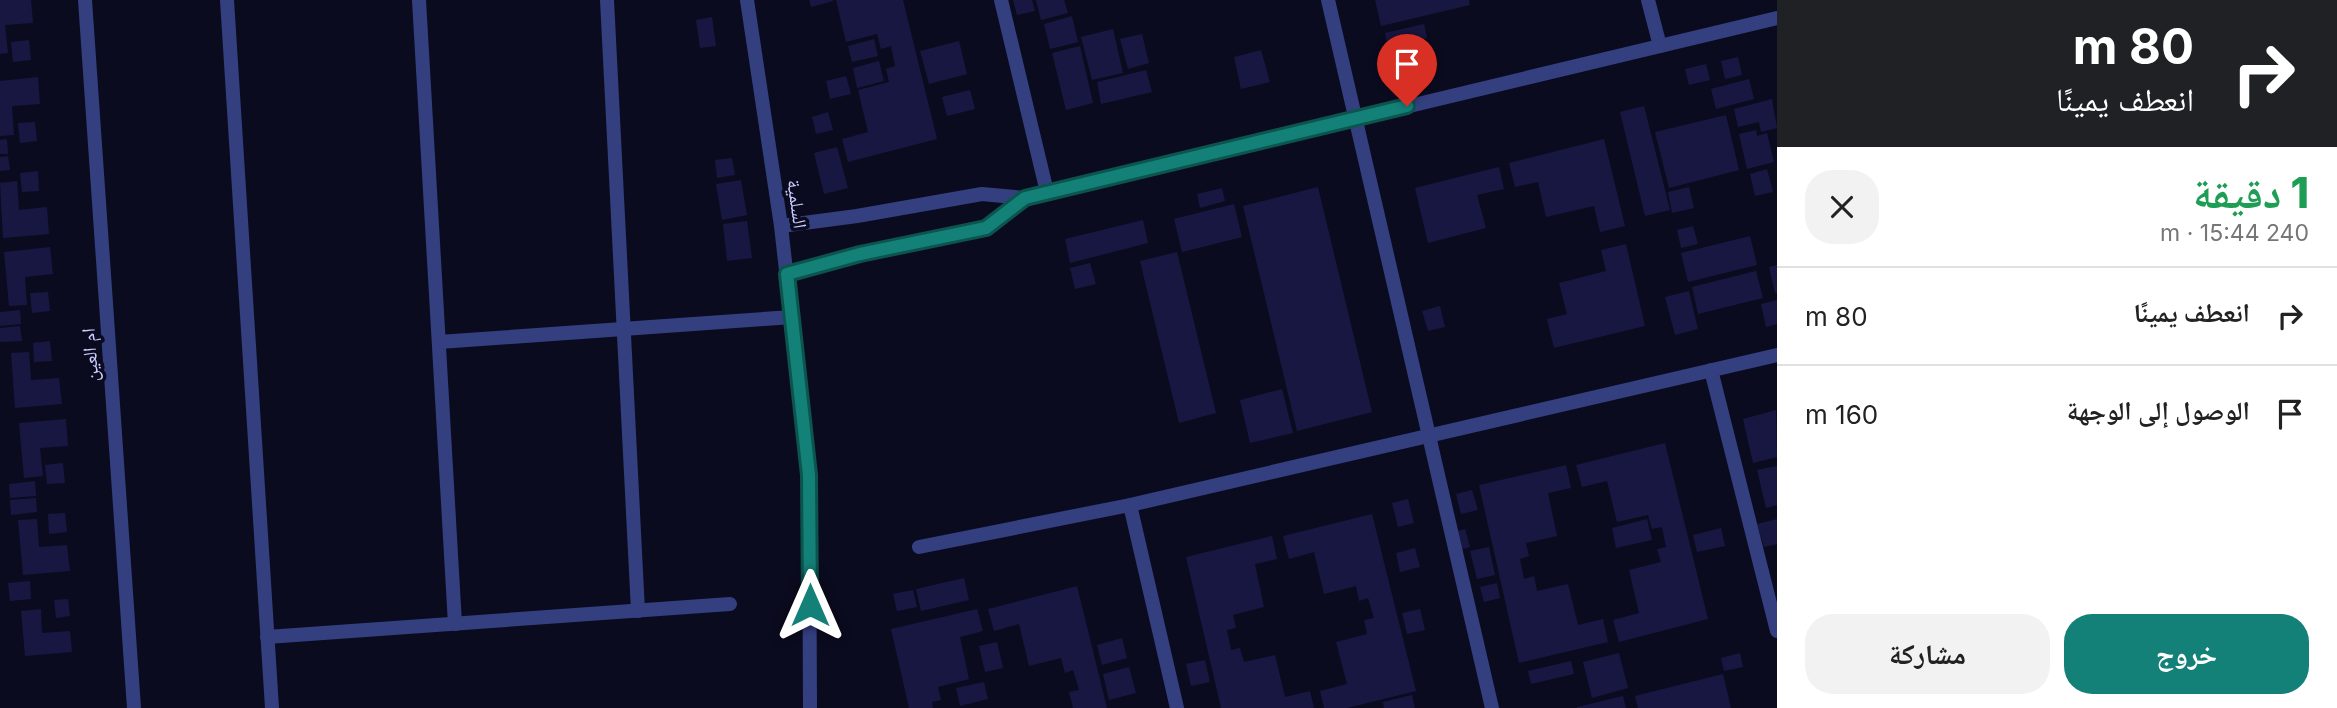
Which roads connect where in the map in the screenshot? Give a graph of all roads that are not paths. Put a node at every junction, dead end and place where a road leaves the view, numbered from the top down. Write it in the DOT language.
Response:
graph roads {
  1 [pos="85,0"];
  2 [pos="227,0"];
  3 [pos="419,0"];
  4 [pos="607,0"];
  5 [pos="747,0"];
  6 [pos="1001,0"];
  7 [pos="1328,0"];
  8 [pos="1648,0"];
  9 [pos="1777,18"];
  10 [pos="1660,46"];
  11 [pos="1356,118"];
  12 [pos="1048,192"];
  13 [pos="1025,198"];
  14 [pos="781,226"];
  15 [pos="787,274"];
  16 [pos="792,317"];
  17 [pos="623,330"];
  18 [pos="439,342"];
  19 [pos="1777,355"];
  20 [pos="1711,370"];
  21 [pos="1429,435"];
  22 [pos="1130,505"];
  23 [pos="919,547"];
  24 [pos="730,604"];
  25 [pos="638,611"];
  26 [pos="455,624"];
  27 [pos="1777,631"];
  28 [pos="267,637"];
  29 [pos="135,708"];
  30 [pos="272,708"];
  31 [pos="810,708"];
  32 [pos="1177,708"];
  33 [pos="1492,708"];
  1 -- 29 [label="street, ام العين"];
  2 -- 28 [label="street"];
  3 -- 18 [label="street"];
  4 -- 17 [label="street"];
  5 -- 14 [label="street, السلمية"];
  6 -- 12 [label="street"];
  7 -- 11 [label="street"];
  8 -- 10 [label="street"];
  9 -- 10 [label="street"];
  10 -- 11 [label="street"];
  11 -- 12 [label="street"];
  11 -- 21 [label="street"];
  12 -- 13 [label="street"];
  13 -- 14 [label="street"];
  13 -- 15 [label="street"];
  14 -- 15 [label="street, السلمية"];
  15 -- 16 [label="street, السلمية"];
  16 -- 17 [label="street"];
  16 -- 31 [label="street, السلمية"];
  17 -- 18 [label="street"];
  17 -- 25 [label="street"];
  18 -- 26 [label="street"];
  19 -- 20 [label="street"];
  20 -- 21 [label="street"];
  20 -- 27 [label="street"];
  21 -- 22 [label="street"];
  21 -- 33 [label="street"];
  22 -- 23 [label="street"];
  22 -- 32 [label="street"];
  24 -- 25 [label="street"];
  25 -- 26 [label="street"];
  26 -- 28 [label="street"];
  28 -- 30 [label="street"];
}
